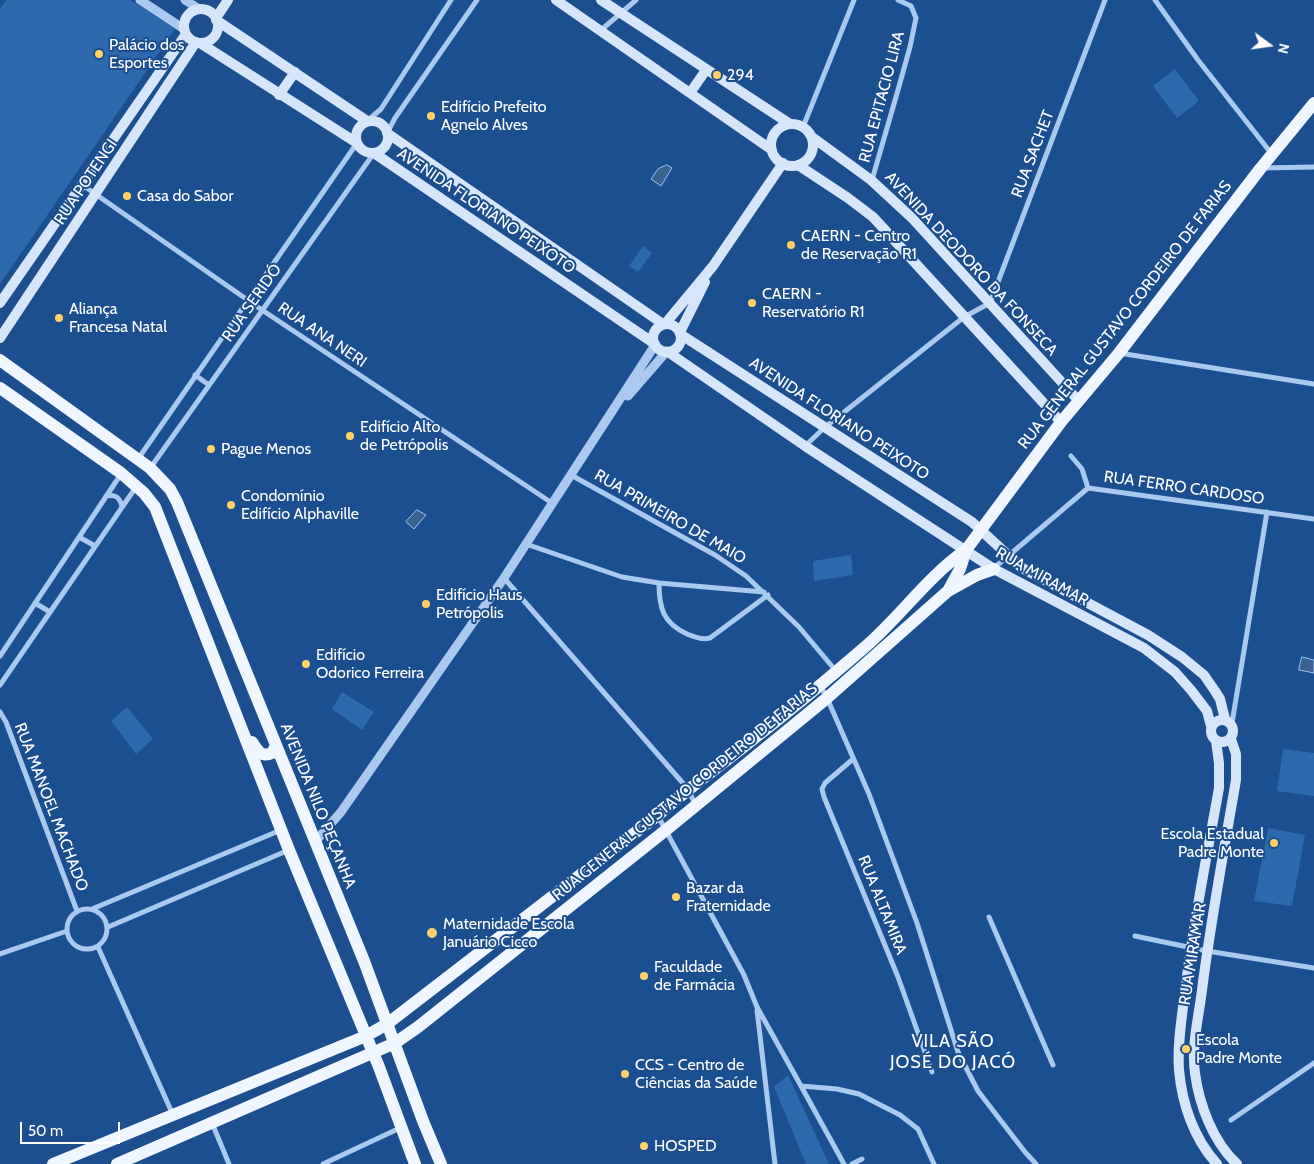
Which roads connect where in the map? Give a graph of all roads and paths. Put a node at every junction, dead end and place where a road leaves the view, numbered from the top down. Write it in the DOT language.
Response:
graph roads {
  1 [pos="140,0"];
  2 [pos="185,0"];
  3 [pos="209,0"];
  4 [pos="228,0"];
  5 [pos="451,0"];
  6 [pos="477,0"];
  7 [pos="556,0"];
  8 [pos="601,0"];
  9 [pos="636,0"];
  10 [pos="854,0"];
  11 [pos="898,0"];
  12 [pos="1105,0"];
  13 [pos="1155,0"];
  14 [pos="201,9"];
  15 [pos="619,13"];
  16 [pos="216,19"];
  17 [pos="185,31"];
  18 [pos="600,31"];
  19 [pos="198,43"];
  20 [pos="706,70"];
  21 [pos="295,72"];
  22 [pos="690,93"];
  23 [pos="280,95"];
  24 [pos="1314,104"];
  25 [pos="367,121"];
  26 [pos="790,124"];
  27 [pos="803,127"];
  28 [pos="387,133"];
  29 [pos="812,137"];
  30 [pos="357,143"];
  31 [pos="772,150"];
  32 [pos="374,153"];
  33 [pos="1272,155"];
  34 [pos="782,163"];
  35 [pos="798,165"];
  36 [pos="1314,167"];
  37 [pos="1260,168"];
  38 [pos="872,180"];
  39 [pos="81,184"];
  40 [pos="95,194"];
  41 [pos="28,261"];
  42 [pos="713,266"];
  43 [pos="44,272"];
  44 [pos="247,299"];
  45 [pos="0,303"];
  46 [pos="990,304"];
  47 [pos="262,310"];
  48 [pos="964,317"];
  49 [pos="664,324"];
  50 [pos="680,333"];
  51 [pos="0,338"];
  52 [pos="655,344"];
  53 [pos="668,352"];
  54 [pos="1119,352"];
  55 [pos="0,360"];
  56 [pos="195,375"];
  57 [pos="1314,384"];
  58 [pos="209,385"];
  59 [pos="0,388"];
  60 [pos="1078,400"];
  61 [pos="69,409"];
  62 [pos="609,416"];
  63 [pos="1061,422"];
  64 [pos="56,427"];
  65 [pos="824,428"];
  66 [pos="805,446"];
  67 [pos="1071,456"];
  68 [pos="138,459"];
  69 [pos="150,468"];
  70 [pos="121,473"];
  71 [pos="571,475"];
  72 [pos="136,486"];
  73 [pos="1088,488"];
  74 [pos="106,496"];
  75 [pos="552,503"];
  76 [pos="122,506"];
  77 [pos="1267,512"];
  78 [pos="1314,519"];
  79 [pos="982,529"];
  80 [pos="78,537"];
  81 [pos="526,544"];
  82 [pos="95,546"];
  83 [pos="966,550"];
  84 [pos="1009,556"];
  85 [pos="994,569"];
  86 [pos="504,578"];
  87 [pos="659,583"];
  88 [pos="948,590"];
  89 [pos="766,593"];
  90 [pos="35,603"];
  91 [pos="50,612"];
  92 [pos="0,656"];
  93 [pos="836,671"];
  94 [pos="0,685"];
  95 [pos="819,685"];
  96 [pos="827,698"];
  97 [pos="233,706"];
  98 [pos="0,712"];
  99 [pos="1228,721"];
  100 [pos="1211,726"];
  101 [pos="1231,739"];
  102 [pos="1216,741"];
  103 [pos="276,746"];
  104 [pos="853,759"];
  105 [pos="688,788"];
  106 [pos="695,805"];
  107 [pos="658,815"];
  108 [pos="281,830"];
  109 [pos="666,830"];
  110 [pos="315,842"];
  111 [pos="289,850"];
  112 [pos="92,909"];
  113 [pos="77,911"];
  114 [pos="989,917"];
  115 [pos="108,927"];
  116 [pos="67,931"];
  117 [pos="1135,936"];
  118 [pos="98,947"];
  119 [pos="1190,948"];
  120 [pos="1207,951"];
  121 [pos="0,954"];
  122 [pos="1314,968"];
  123 [pos="757,1007"];
  124 [pos="387,1024"];
  125 [pos="366,1036"];
  126 [pos="395,1043"];
  127 [pos="373,1052"];
  128 [pos="1314,1063"];
  129 [pos="1052,1065"];
  130 [pos="932,1072"];
  131 [pos="801,1086"];
  132 [pos="173,1115"];
  133 [pos="1231,1120"];
  134 [pos="212,1123"];
  135 [pos="400,1128"];
  136 [pos="862,1159"];
  137 [pos="53,1164"];
  138 [pos="117,1164"];
  139 [pos="228,1164"];
  140 [pos="323,1164"];
  141 [pos="415,1164"];
  142 [pos="441,1164"];
  143 [pos="775,1164"];
  144 [pos="844,1164"];
  145 [pos="852,1164"];
  146 [pos="934,1164"];
  147 [pos="1036,1164"];
  148 [pos="1217,1164"];
  149 [pos="1237,1164"];
  1 -- 17 [label="street"];
  2 -- 14 [label="street"];
  3 -- 14 [label="main road"];
  4 -- 16 [label="main road"];
  5 -- 25 [label="street"];
  6 -- 28 [label="street"];
  7 -- 18 [label="main road"];
  8 -- 15 [label="main road"];
  9 -- 15 [label="street"];
  10 -- 27 [label="street"];
  11 -- 38 [label="street, RUA EPITACIO LIRA"];
  12 -- 46 [label="street, RUA SACHET"];
  13 -- 33 [label="street"];
  14 -- 16 [label="main road"];
  14 -- 17 [label="main road"];
  15 -- 18 [label="street"];
  15 -- 20 [label="main road"];
  16 -- 19 [label="main road"];
  16 -- 21 [label="main road"];
  17 -- 19 [label="main road"];
  17 -- 39 [label="main road, RUA POTENGI"];
  18 -- 22 [label="main road"];
  19 -- 23 [label="main road"];
  19 -- 40 [label="main road, RUA POTENGI"];
  20 -- 22 [label="main road"];
  20 -- 26 [label="main road"];
  21 -- 23 [label="main road"];
  21 -- 25 [label="main road"];
  22 -- 31 [label="main road"];
  23 -- 30 [label="main road"];
  24 -- 33 [label="main road, RUA GENERAL GUSTAVO CORDEIRO DE FARIAS"];
  25 -- 28 [label="main road"];
  25 -- 30 [label="main road"];
  26 -- 27 [label="main road"];
  26 -- 31 [label="main road"];
  27 -- 29 [label="main road"];
  28 -- 32 [label="main road"];
  28 -- 49 [label="main road, AVENIDA FLORIANO PEIXOTO"];
  29 -- 35 [label="main road"];
  29 -- 38 [label="main road, AVENIDA DEODORO DA FONSECA"];
  30 -- 32 [label="main road"];
  30 -- 44 [label="street, RUA SERIDÓ"];
  31 -- 34 [label="main road"];
  32 -- 47 [label="street, RUA SERIDÓ"];
  32 -- 52 [label="main road, AVENIDA FLORIANO PEIXOTO"];
  33 -- 37 [label="main road, RUA GENERAL GUSTAVO CORDEIRO DE FARIAS"];
  34 -- 35 [label="main road"];
  34 -- 42 [label="main road"];
  35 -- 48 [label="main road"];
  36 -- 37 [label="street"];
  37 -- 54 [label="main road, RUA GENERAL GUSTAVO CORDEIRO DE FARIAS"];
  38 -- 46 [label="main road, AVENIDA DEODORO DA FONSECA"];
  39 -- 40 [label="street, RUA ANA NERI"];
  39 -- 41 [label="main road, RUA POTENGI"];
  40 -- 43 [label="main road, RUA POTENGI"];
  40 -- 44 [label="street, RUA ANA NERI"];
  41 -- 43 [label="main road"];
  41 -- 45 [label="main road, RUA POTENGI"];
  42 -- 49 [label="main road"];
  42 -- 50 [label="main road"];
  43 -- 51 [label="main road, RUA POTENGI"];
  44 -- 47 [label="street, RUA ANA NERI"];
  44 -- 56 [label="street, RUA SERIDÓ"];
  46 -- 48 [label="street"];
  46 -- 60 [label="main road, AVENIDA DEODORO DA FONSECA"];
  47 -- 58 [label="street, RUA SERIDÓ"];
  47 -- 75 [label="street, RUA ANA NERI"];
  48 -- 63 [label="main road"];
  48 -- 65 [label="street"];
  49 -- 50 [label="main road"];
  49 -- 52 [label="main road"];
  50 -- 53 [label="main road"];
  50 -- 65 [label="main road, AVENIDA FLORIANO PEIXOTO"];
  52 -- 53 [label="main road"];
  52 -- 62 [label="street"];
  53 -- 62 [label="street"];
  53 -- 66 [label="main road"];
  54 -- 57 [label="street"];
  54 -- 60 [label="main road, RUA GENERAL GUSTAVO CORDEIRO DE FARIAS"];
  55 -- 61 [label="main road, AVENIDA NILO PEÇANHA"];
  56 -- 58 [label="street"];
  56 -- 68 [label="street, RUA SERIDÓ"];
  58 -- 69 [label="street, RUA SERIDÓ"];
  59 -- 64 [label="main road"];
  60 -- 63 [label="main road, RUA GENERAL GUSTAVO CORDEIRO DE FARIAS"];
  61 -- 64 [label="main road"];
  61 -- 68 [label="main road, AVENIDA NILO PEÇANHA"];
  62 -- 71 [label="street"];
  63 -- 79 [label="main road, RUA GENERAL GUSTAVO CORDEIRO DE FARIAS"];
  64 -- 70 [label="main road"];
  65 -- 66 [label="street"];
  65 -- 79 [label="main road, AVENIDA FLORIANO PEIXOTO"];
  66 -- 83 [label="main road"];
  67 -- 73 [label="street, RUA FERRO CARDOSO"];
  68 -- 69 [label="main road, AVENIDA NILO PEÇANHA"];
  69 -- 103 [label="main road, AVENIDA NILO PEÇANHA"];
  70 -- 72 [label="main road"];
  70 -- 74 [label="street"];
  71 -- 75 [label="street"];
  71 -- 89 [label="street, RUA PRIMEIRO DE MAIO"];
  72 -- 76 [label="street"];
  72 -- 97 [label="main road"];
  73 -- 77 [label="street, RUA FERRO CARDOSO"];
  73 -- 84 [label="street"];
  74 -- 76 [label="street"];
  74 -- 80 [label="street"];
  75 -- 81 [label="street"];
  76 -- 82 [label="street"];
  77 -- 78 [label="street, RUA FERRO CARDOSO"];
  77 -- 99 [label="street"];
  79 -- 83 [label="main road, RUA GENERAL GUSTAVO CORDEIRO DE FARIAS"];
  79 -- 84 [label="main road, RUA MIRAMAR"];
  80 -- 82 [label="street"];
  80 -- 90 [label="street"];
  81 -- 86 [label="street"];
  81 -- 87 [label="street"];
  82 -- 91 [label="street"];
  83 -- 85 [label="main road, RUA MIRAMAR"];
  83 -- 88 [label="main road, RUA GENERAL GUSTAVO CORDEIRO DE FARIAS"];
  83 -- 93 [label="main road, RUA GENERAL GUSTAVO CORDEIRO DE FARIAS"];
  84 -- 85 [label="street"];
  84 -- 99 [label="main road, RUA MIRAMAR"];
  85 -- 88 [label="main road"];
  85 -- 100 [label="main road, RUA MIRAMAR"];
  86 -- 105 [label="street"];
  86 -- 110 [label="street"];
  87 -- 89 [label="street"];
  87 -- 89 [label="street"];
  88 -- 96 [label="main road, RUA GENERAL GUSTAVO CORDEIRO DE FARIAS"];
  89 -- 93 [label="street, RUA PRIMEIRO DE MAIO"];
  90 -- 91 [label="street"];
  90 -- 92 [label="street"];
  91 -- 94 [label="street"];
  93 -- 95 [label="main road, RUA GENERAL GUSTAVO CORDEIRO DE FARIAS"];
  95 -- 96 [label="street"];
  95 -- 105 [label="main road, RUA GENERAL GUSTAVO CORDEIRO DE FARIAS"];
  96 -- 104 [label="street"];
  96 -- 106 [label="main road, RUA GENERAL GUSTAVO CORDEIRO DE FARIAS"];
  97 -- 103 [label="main road"];
  97 -- 108 [label="main road"];
  98 -- 113 [label="street, RUA MANOEL MACHADO"];
  99 -- 100 [label="main road"];
  99 -- 101 [label="main road"];
  100 -- 102 [label="main road"];
  101 -- 102 [label="main road"];
  101 -- 120 [label="main road, RUA MIRAMAR"];
  102 -- 119 [label="main road, RUA MIRAMAR"];
  103 -- 110 [label="main road, AVENIDA NILO PEÇANHA"];
  104 -- 130 [label="street, RUA ALTAMIRA"];
  104 -- 147 [label="street"];
  105 -- 106 [label="street"];
  105 -- 107 [label="main road, RUA GENERAL GUSTAVO CORDEIRO DE FARIAS"];
  106 -- 109 [label="main road, RUA GENERAL GUSTAVO CORDEIRO DE FARIAS"];
  107 -- 109 [label="street"];
  107 -- 124 [label="main road, RUA GENERAL GUSTAVO CORDEIRO DE FARIAS"];
  108 -- 111 [label="main road"];
  108 -- 112 [label="street"];
  109 -- 123 [label="street"];
  109 -- 126 [label="main road, RUA GENERAL GUSTAVO CORDEIRO DE FARIAS"];
  110 -- 124 [label="main road, AVENIDA NILO PEÇANHA"];
  111 -- 115 [label="street"];
  111 -- 125 [label="main road"];
  112 -- 113 [label="street"];
  112 -- 115 [label="street"];
  113 -- 116 [label="street"];
  114 -- 129 [label="street"];
  115 -- 118 [label="street"];
  116 -- 118 [label="street"];
  116 -- 121 [label="street"];
  117 -- 119 [label="street"];
  118 -- 132 [label="street"];
  119 -- 120 [label="street"];
  119 -- 148 [label="main road, RUA MIRAMAR"];
  120 -- 122 [label="street"];
  120 -- 149 [label="main road, RUA MIRAMAR"];
  123 -- 131 [label="street"];
  123 -- 143 [label="street"];
  124 -- 125 [label="main road, RUA GENERAL GUSTAVO CORDEIRO DE FARIAS"];
  124 -- 126 [label="main road, AVENIDA NILO PEÇANHA"];
  125 -- 127 [label="main road"];
  125 -- 132 [label="main road, RUA GENERAL GUSTAVO CORDEIRO DE FARIAS"];
  126 -- 127 [label="main road, RUA GENERAL GUSTAVO CORDEIRO DE FARIAS"];
  126 -- 142 [label="main road, AVENIDA NILO PEÇANHA"];
  127 -- 134 [label="main road, RUA GENERAL GUSTAVO CORDEIRO DE FARIAS"];
  127 -- 135 [label="main road"];
  128 -- 133 [label="street"];
  131 -- 144 [label="street"];
  131 -- 146 [label="street"];
  132 -- 137 [label="main road, RUA GENERAL GUSTAVO CORDEIRO DE FARIAS"];
  134 -- 138 [label="main road, RUA GENERAL GUSTAVO CORDEIRO DE FARIAS"];
  134 -- 139 [label="street"];
  135 -- 140 [label="street"];
  135 -- 141 [label="main road"];
  136 -- 145 [label="street"];
}
